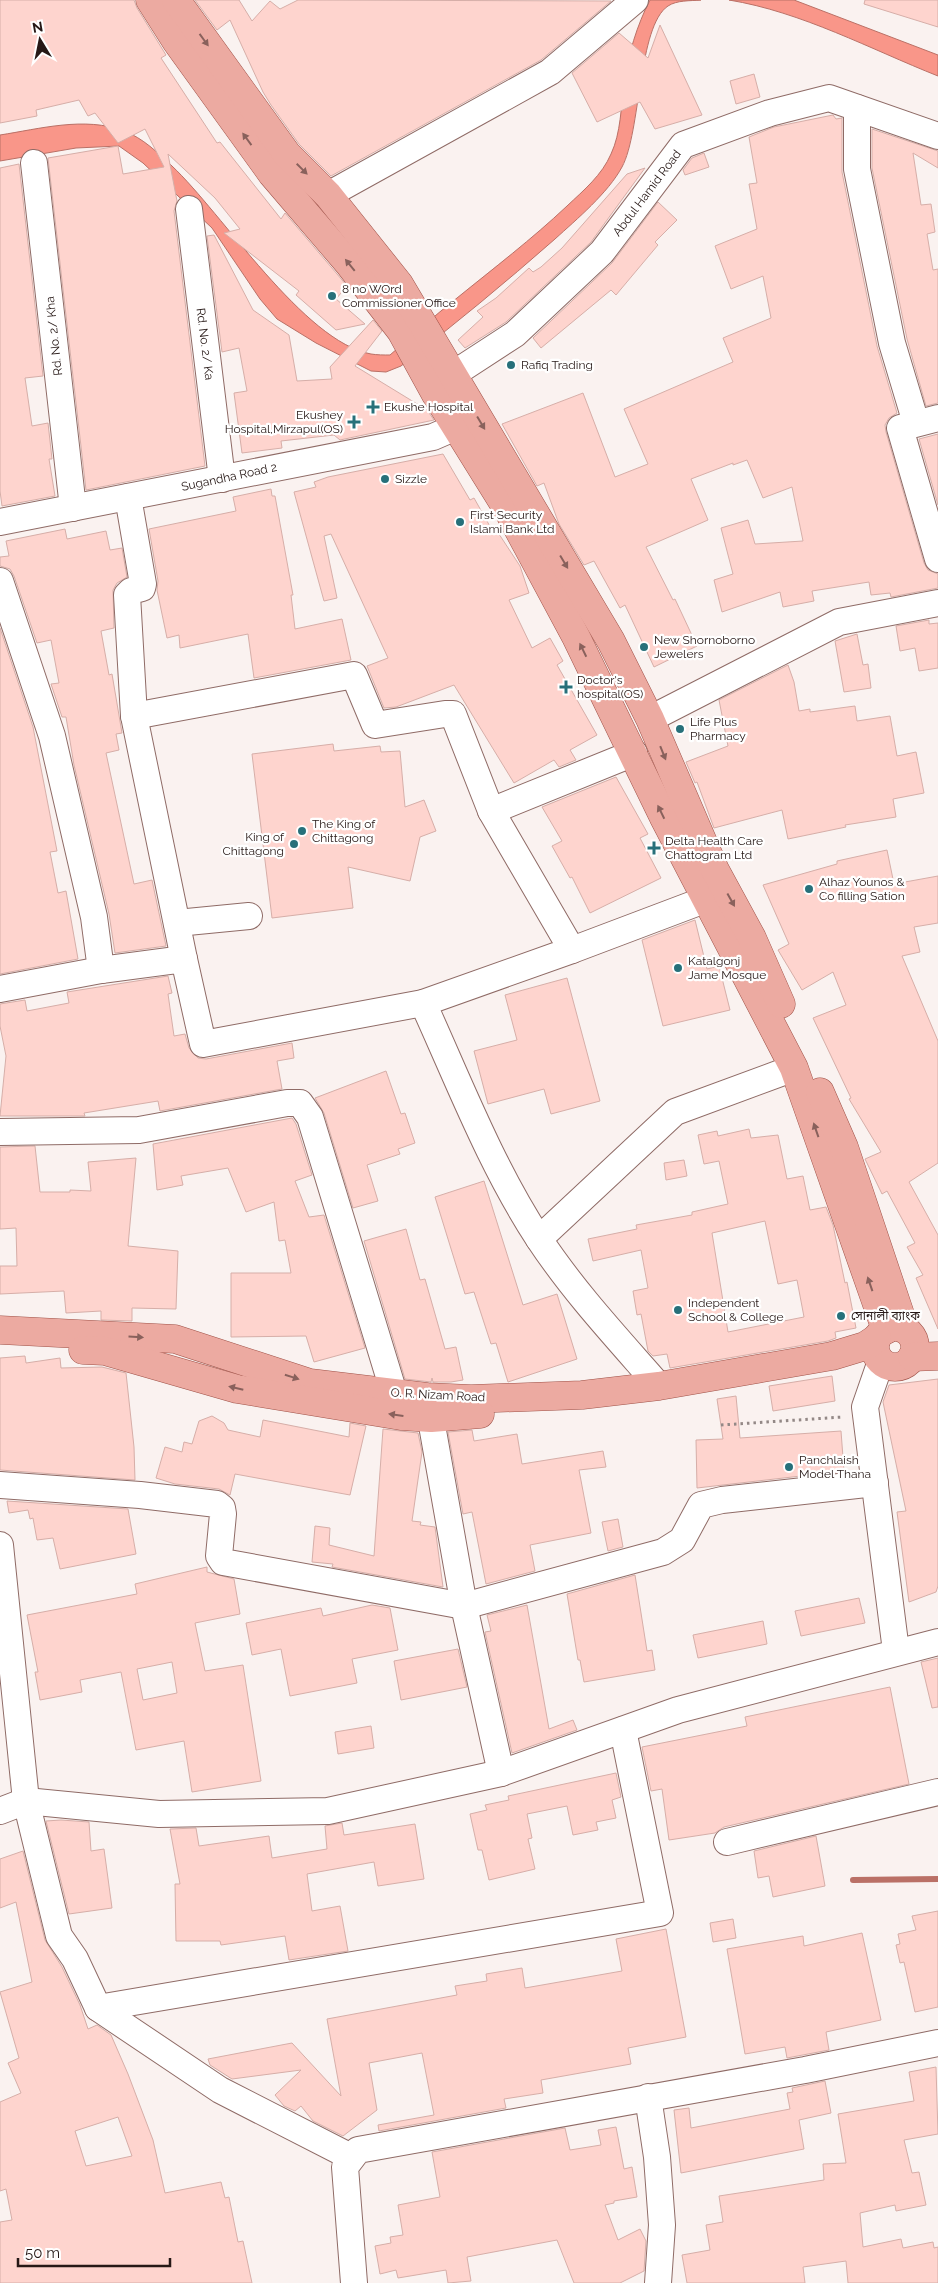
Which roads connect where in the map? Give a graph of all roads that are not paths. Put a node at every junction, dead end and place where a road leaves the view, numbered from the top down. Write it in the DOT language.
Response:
graph roads {
  1 [pos="150,0"];
  2 [pos="176,0"];
  3 [pos="635,0"];
  4 [pos="857,108"];
  5 [pos="938,136"];
  6 [pos="34,163"];
  7 [pos="328,195"];
  8 [pos="188,208"];
  9 [pos="452,375"];
  10 [pos="927,421"];
  11 [pos="456,427"];
  12 [pos="222,478"];
  13 [pos="128,498"];
  14 [pos="73,508"];
  15 [pos="0,522"];
  16 [pos="938,559"];
  17 [pos="0,580"];
  18 [pos="938,604"];
  19 [pos="134,716"];
  20 [pos="650,719"];
  21 [pos="634,753"];
  22 [pos="491,811"];
  23 [pos="707,899"];
  24 [pos="249,916"];
  25 [pos="177,923"];
  26 [pos="572,950"];
  27 [pos="184,959"];
  28 [pos="101,970"];
  29 [pos="0,989"];
  30 [pos="423,1003"];
  31 [pos="794,1068"];
  32 [pos="0,1132"];
  33 [pos="539,1239"];
  34 [pos="0,1330"];
  35 [pos="903,1346"];
  36 [pos="0,1348"];
  37 [pos="659,1386"];
  38 [pos="394,1393"];
  39 [pos="429,1407"];
  40 [pos="875,1483"];
  41 [pos="0,1485"];
  42 [pos="0,1545"];
  43 [pos="464,1606"];
  44 [pos="938,1642"];
  45 [pos="896,1651"];
  46 [pos="623,1730"];
  47 [pos="501,1773"];
  48 [pos="938,1792"];
  49 [pos="26,1801"];
  50 [pos="0,1811"];
  51 [pos="727,1842"];
  52 [pos="98,2008"];
  53 [pos="938,2043"];
  54 [pos="648,2097"];
  55 [pos="351,2157"];
  56 [pos="354,2283"];
  57 [pos="658,2283"];
  11 -- 1 [label="main road, one-way"];
  2 -- 7 [label="main road, one-way"];
  3 -- 7 [label="street"];
  4 -- 5 [label="street, Abdul Hamid Road"];
  4 -- 9 [label="street, Abdul Hamid Road"];
  4 -- 10 [label="street"];
  6 -- 14 [label="street, Rd. No. 2/ Kha"];
  7 -- 9 [label="main road"];
  8 -- 12 [label="street, Rd. No. 2/ Ka"];
  9 -- 20 [label="main road, one-way"];
  10 -- 16 [label="street"];
  11 -- 12 [label="street, Sugandha Road 2"];
  21 -- 11 [label="main road, one-way"];
  12 -- 13 [label="street, Sugandha Road 2"];
  13 -- 14 [label="street, Sugandha Road 2"];
  13 -- 19 [label="street"];
  14 -- 15 [label="street, Sugandha Road 2"];
  17 -- 28 [label="street"];
  18 -- 20 [label="street"];
  19 -- 22 [label="street"];
  19 -- 25 [label="street"];
  20 -- 35 [label="main road, one-way"];
  21 -- 22 [label="street"];
  23 -- 21 [label="main road, one-way"];
  22 -- 26 [label="street"];
  23 -- 26 [label="street"];
  23 -- 31 [label="main road"];
  24 -- 25 [label="street"];
  25 -- 27 [label="street"];
  26 -- 30 [label="street"];
  27 -- 28 [label="street"];
  27 -- 30 [label="street"];
  28 -- 29 [label="street"];
  30 -- 33 [label="street"];
  31 -- 33 [label="street"];
  35 -- 31 [label="main road, one-way"];
  32 -- 38 [label="street"];
  33 -- 37 [label="street"];
  34 -- 38 [label="main road, O. R. Nizam Road, one-way"];
  35 -- 37 [label="main road, O. R. Nizam Road"];
  35 -- 39 [label="main road"];
  35 -- 40 [label="street"];
  39 -- 36 [label="main road, one-way"];
  37 -- 39 [label="main road, O. R. Nizam Road"];
  38 -- 39 [label="main road, O. R. Nizam Road"];
  39 -- 43 [label="street"];
  40 -- 43 [label="street"];
  40 -- 45 [label="street"];
  41 -- 43 [label="street"];
  42 -- 49 [label="street"];
  43 -- 47 [label="street"];
  44 -- 45 [label="street"];
  45 -- 46 [label="street"];
  46 -- 47 [label="street"];
  46 -- 52 [label="street"];
  47 -- 49 [label="street"];
  48 -- 51 [label="street"];
  49 -- 50 [label="street"];
  49 -- 52 [label="street"];
  52 -- 55 [label="street"];
  53 -- 54 [label="street"];
  54 -- 55 [label="street"];
  54 -- 57 [label="street"];
  55 -- 56 [label="street"];
}
